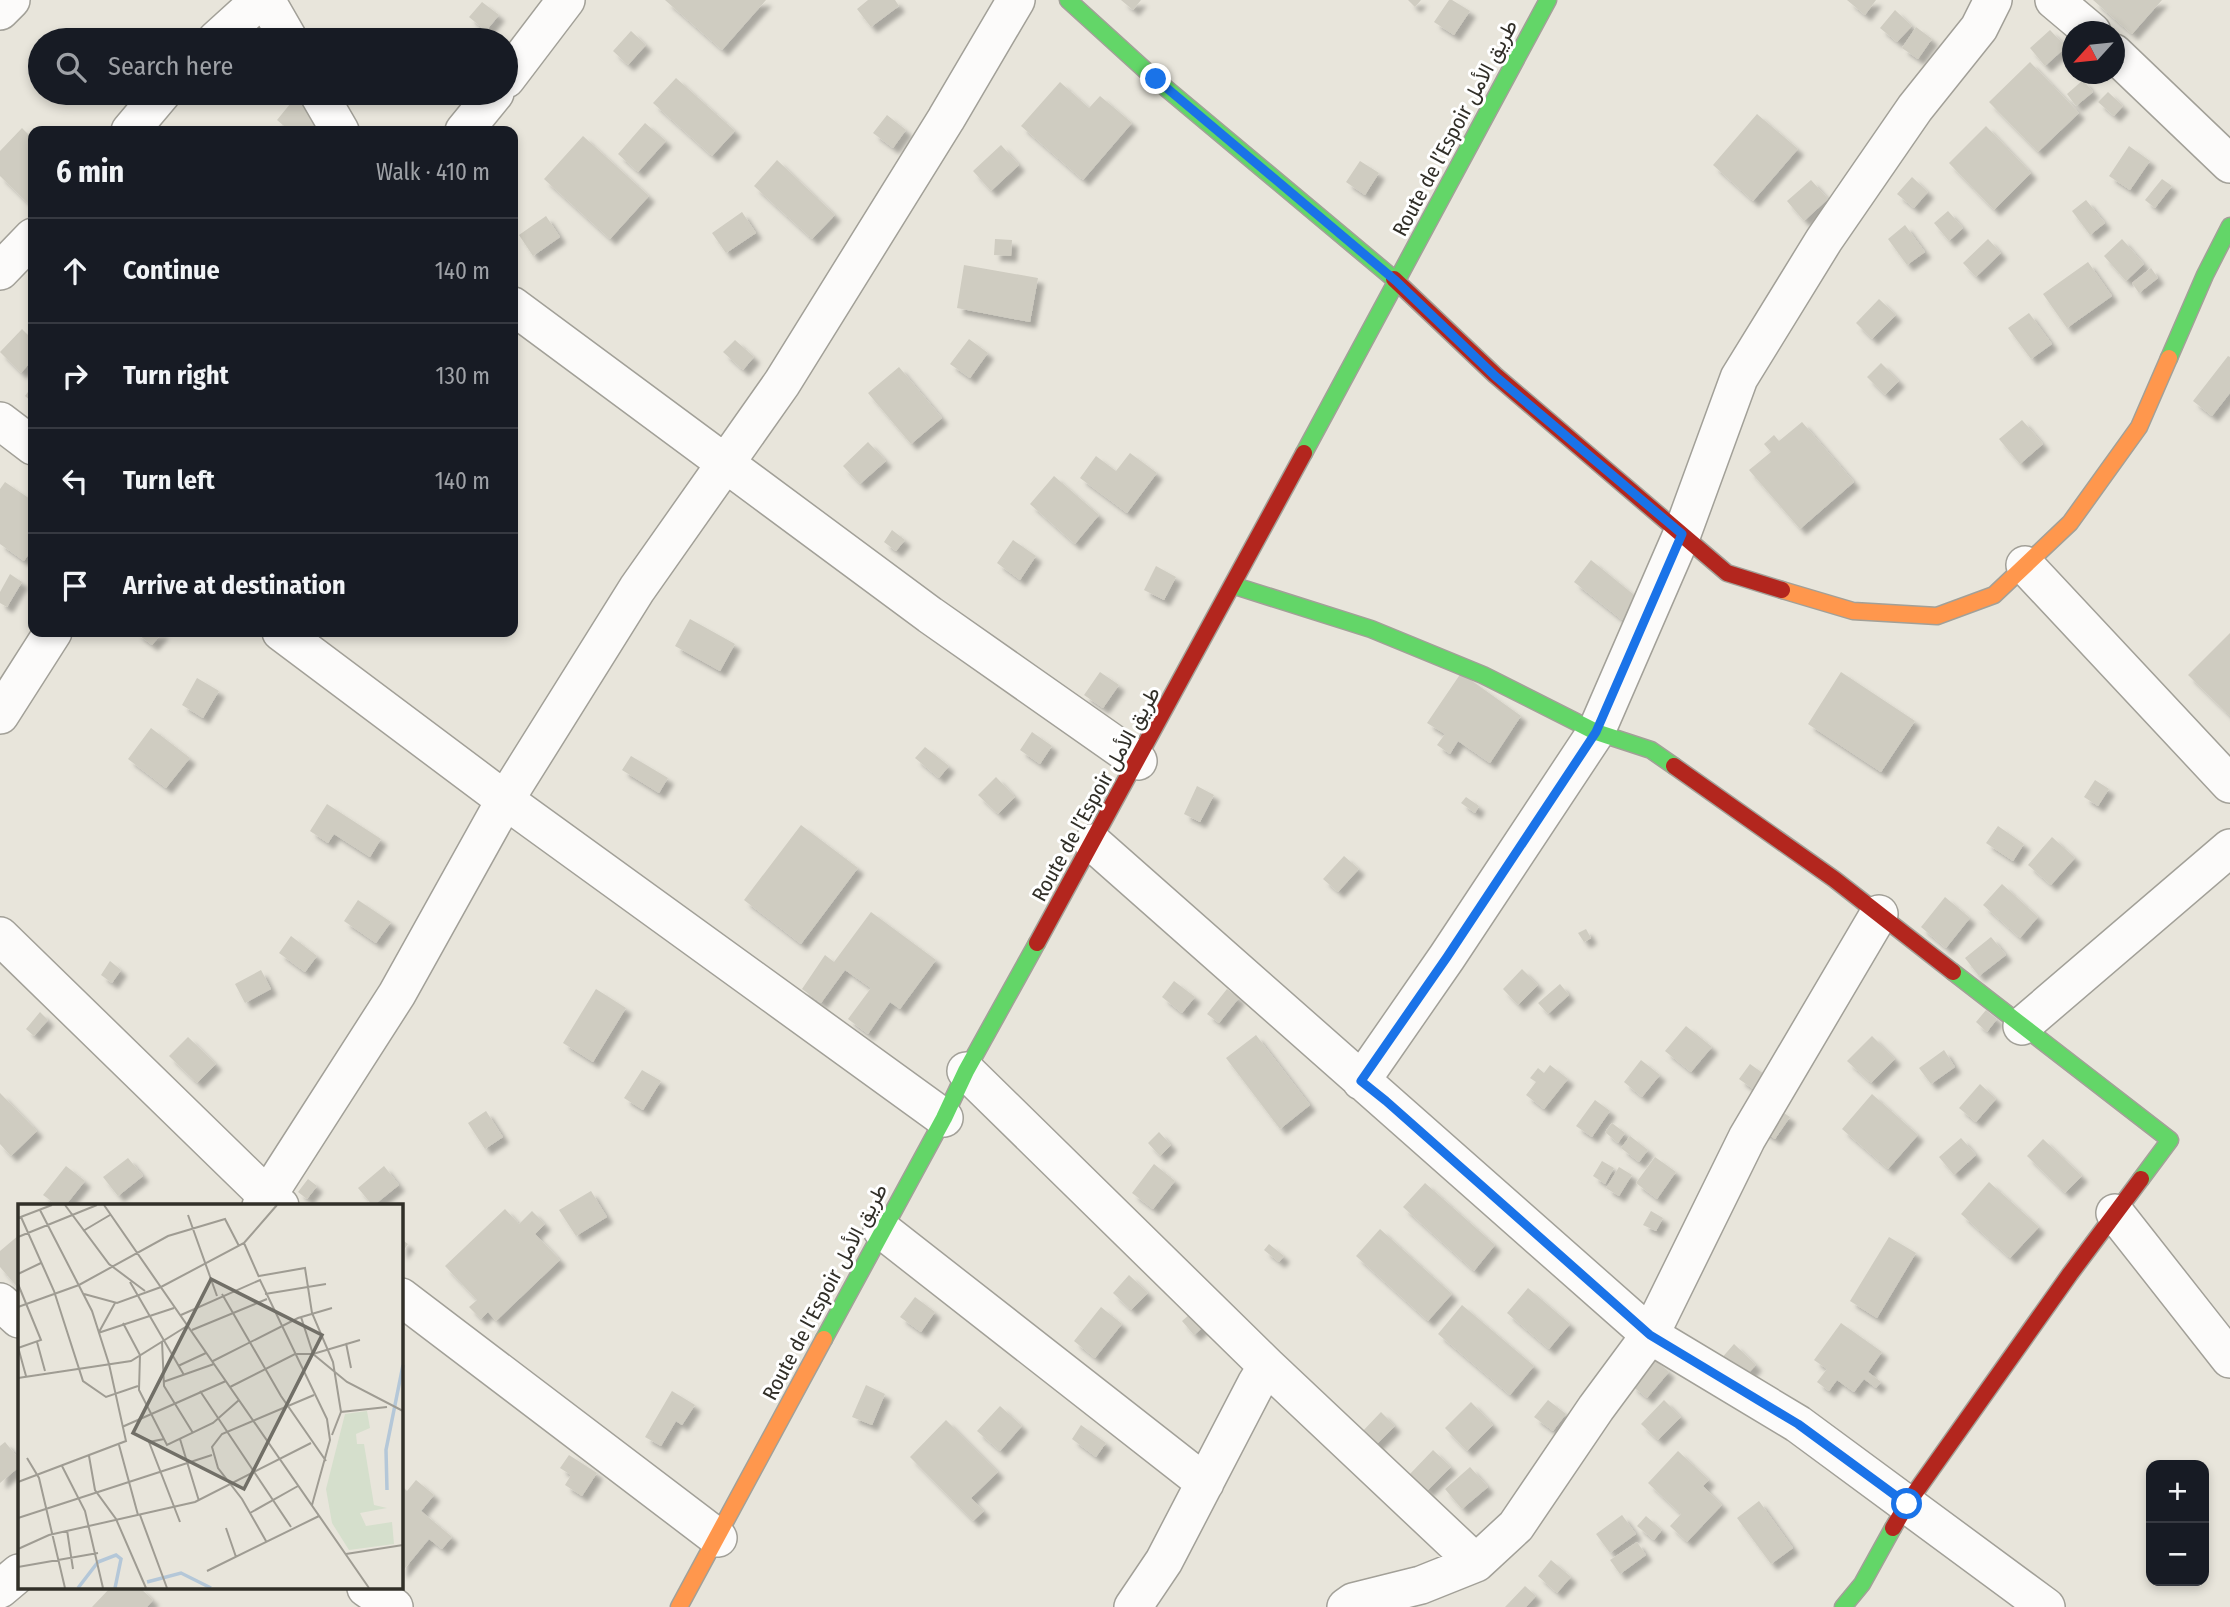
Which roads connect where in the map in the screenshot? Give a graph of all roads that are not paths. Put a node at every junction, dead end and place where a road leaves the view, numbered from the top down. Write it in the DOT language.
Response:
graph roads {
  1 [pos="11,0"];
  2 [pos="260,0"];
  3 [pos="266,0"];
  4 [pos="566,0"];
  5 [pos="1016,0"];
  6 [pos="1068,0"];
  7 [pos="1548,0"];
  8 [pos="1993,0"];
  9 [pos="2054,0"];
  10 [pos="0,11"];
  11 [pos="2079,21"];
  12 [pos="229,28"];
  13 [pos="282,28"];
  14 [pos="518,63"];
  15 [pos="2125,63"];
  16 [pos="152,105"];
  17 [pos="325,105"];
  18 [pos="485,105"];
  19 [pos="134,126"];
  20 [pos="337,126"];
  21 [pos="468,126"];
  22 [pos="2230,164"];
  23 [pos="2230,226"];
  24 [pos="28,242"];
  25 [pos="0,271"];
  26 [pos="1396,281"];
  27 [pos="518,310"];
  28 [pos="0,421"];
  29 [pos="28,442"];
  30 [pos="725,465"];
  31 [pos="1682,534"];
  32 [pos="2025,565"];
  33 [pos="1235,586"];
  34 [pos="50,637"];
  35 [pos="288,637"];
  36 [pos="0,715"];
  37 [pos="1596,732"];
  38 [pos="1138,761"];
  39 [pos="2230,783"];
  40 [pos="505,800"];
  41 [pos="1093,843"];
  42 [pos="2230,848"];
  43 [pos="1879,914"];
  44 [pos="0,936"];
  45 [pos="2022,1027"];
  46 [pos="966,1072"];
  47 [pos="1361,1081"];
  48 [pos="944,1118"];
  49 [pos="270,1203"];
  50 [pos="2115,1213"];
  51 [pos="882,1230"];
  52 [pos="402,1298"];
  53 [pos="0,1303"];
  54 [pos="18,1319"];
  55 [pos="1650,1335"];
  56 [pos="2230,1359"];
  57 [pos="1268,1366"];
  58 [pos="1205,1483"];
  59 [pos="1907,1504"];
  60 [pos="718,1538"];
  61 [pos="1476,1563"];
  62 [pos="18,1574"];
  63 [pos="0,1590"];
  64 [pos="369,1590"];
  65 [pos="394,1607"];
  66 [pos="680,1607"];
  67 [pos="1133,1607"];
  68 [pos="1346,1607"];
  69 [pos="1843,1607"];
  70 [pos="2046,1607"];
  1 -- 10 [label="street"];
  2 -- 12 [label="street"];
  3 -- 13 [label="street"];
  4 -- 14 [label="street"];
  5 -- 30 [label="street"];
  6 -- 26 [label="main road"];
  7 -- 26 [label="main road, Route de l’Espoir طريق الأمل"];
  8 -- 31 [label="street"];
  9 -- 11 [label="street"];
  15 -- 22 [label="street"];
  16 -- 19 [label="street"];
  17 -- 20 [label="street"];
  18 -- 21 [label="street"];
  23 -- 32 [label="main road"];
  24 -- 25 [label="street"];
  26 -- 31 [label="main road"];
  26 -- 33 [label="main road, Route de l’Espoir طريق الأمل"];
  27 -- 30 [label="street"];
  28 -- 29 [label="street"];
  30 -- 38 [label="street"];
  30 -- 40 [label="street"];
  31 -- 32 [label="main road"];
  31 -- 37 [label="street"];
  32 -- 39 [label="street"];
  33 -- 37 [label="main road"];
  33 -- 38 [label="main road, Route de l’Espoir طريق الأمل"];
  34 -- 36 [label="street"];
  35 -- 40 [label="street"];
  37 -- 43 [label="main road"];
  37 -- 47 [label="street"];
  38 -- 41 [label="main road, Route de l’Espoir طريق الأمل"];
  40 -- 48 [label="street"];
  40 -- 49 [label="street"];
  41 -- 46 [label="main road, Route de l’Espoir طريق الأمل"];
  41 -- 47 [label="street"];
  42 -- 45 [label="street"];
  43 -- 45 [label="main road"];
  43 -- 55 [label="street"];
  44 -- 49 [label="street"];
  45 -- 50 [label="main road"];
  46 -- 48 [label="main road, Route de l’Espoir طريق الأمل"];
  46 -- 57 [label="street"];
  47 -- 55 [label="street"];
  48 -- 51 [label="main road, Route de l’Espoir طريق الأمل"];
  50 -- 56 [label="street"];
  50 -- 59 [label="main road"];
  51 -- 58 [label="street"];
  51 -- 60 [label="main road, Route de l’Espoir طريق الأمل"];
  52 -- 60 [label="street"];
  53 -- 54 [label="street"];
  55 -- 59 [label="street"];
  55 -- 61 [label="street"];
  57 -- 58 [label="street"];
  57 -- 61 [label="street"];
  58 -- 67 [label="street"];
  59 -- 69 [label="main road"];
  59 -- 70 [label="street"];
  60 -- 66 [label="main road, Route de l’Espoir طريق الأمل"];
  61 -- 68 [label="street"];
  62 -- 63 [label="street"];
  64 -- 65 [label="street"];
}
